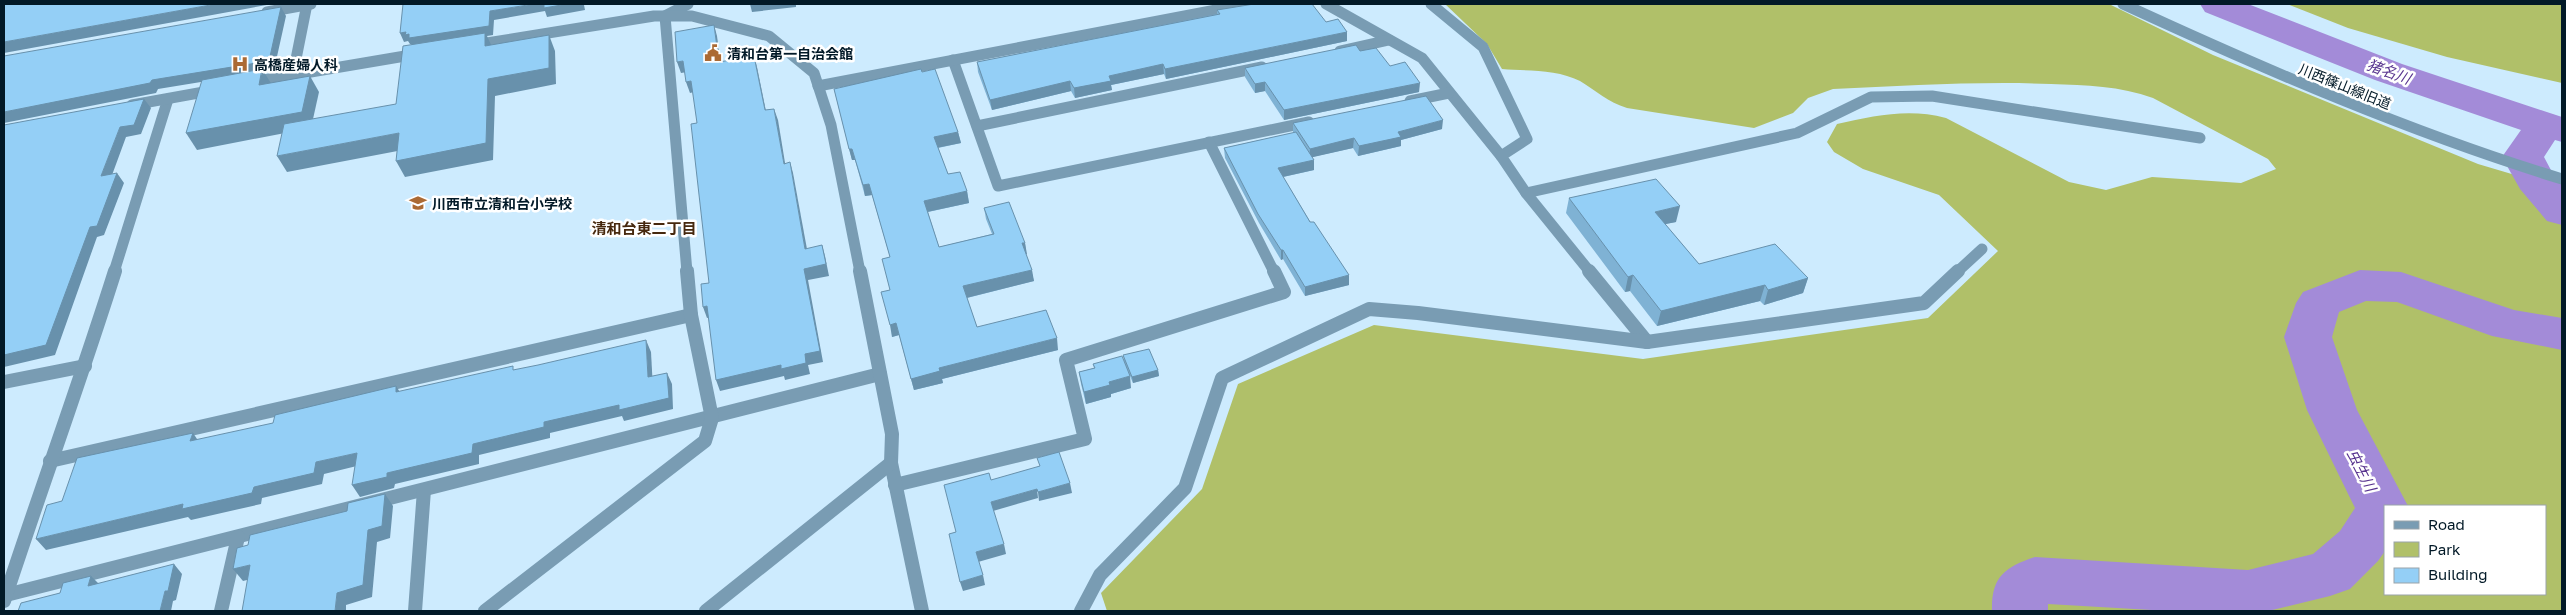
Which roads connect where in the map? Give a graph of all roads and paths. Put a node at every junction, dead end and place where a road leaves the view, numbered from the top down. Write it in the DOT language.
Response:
graph roads {
  1 [pos="307,4"];
  2 [pos="311,4"];
  3 [pos="688,4"];
  4 [pos="1247,4"];
  5 [pos="1326,4"];
  6 [pos="1431,4"];
  7 [pos="2122,4"];
  8 [pos="258,13"];
  9 [pos="665,16"];
  10 [pos="1389,40"];
  11 [pos="458,48"];
  12 [pos="428,52"];
  13 [pos="1327,53"];
  14 [pos="952,60"];
  15 [pos="1268,65"];
  16 [pos="292,74"];
  17 [pos="245,84"];
  18 [pos="818,86"];
  19 [pos="226,88"];
  20 [pos="1449,93"];
  21 [pos="168,99"];
  22 [pos="1401,103"];
  23 [pos="120,108"];
  24 [pos="1324,118"];
  25 [pos="976,126"];
  26 [pos="2200,138"];
  27 [pos="1209,142"];
  28 [pos="1501,156"];
  29 [pos="2562,179"];
  30 [pos="1526,193"];
  31 [pos="1982,249"];
  32 [pos="691,315"];
  33 [pos="1647,342"];
  34 [pos="85,366"];
  35 [pos="880,374"];
  36 [pos="4,382"];
  37 [pos="712,418"];
  38 [pos="50,461"];
  39 [pos="891,463"];
  40 [pos="895,485"];
  41 [pos="424,490"];
  42 [pos="238,537"];
  43 [pos="5,598"];
  44 [pos="221,611"];
  45 [pos="416,611"];
  46 [pos="485,611"];
  47 [pos="706,611"];
  48 [pos="922,611"];
  49 [pos="1081,611"];
  1 -- 2 [label="street"];
  1 -- 8 [label="street"];
  1 -- 16 [label="street"];
  3 -- 9 [label="street"];
  4 -- 14 [label="street"];
  5 -- 10 [label="street"];
  6 -- 28 [label="street"];
  7 -- 29 [label="street, 川西篠山線旧道"];
  9 -- 11 [label="street"];
  9 -- 18 [label="street"];
  9 -- 32 [label="street"];
  10 -- 13 [label="street"];
  10 -- 20 [label="street"];
  12 -- 16 [label="street"];
  14 -- 18 [label="street"];
  14 -- 25 [label="street"];
  15 -- 25 [label="street"];
  16 -- 17 [label="street"];
  18 -- 35 [label="street"];
  19 -- 21 [label="street"];
  20 -- 22 [label="street"];
  20 -- 28 [label="street"];
  21 -- 23 [label="street"];
  21 -- 34 [label="street"];
  24 -- 27 [label="street"];
  25 -- 27 [label="street"];
  26 -- 30 [label="street"];
  27 -- 40 [label="street"];
  28 -- 30 [label="street"];
  30 -- 33 [label="street"];
  31 -- 33 [label="street"];
  32 -- 37 [label="street"];
  32 -- 38 [label="street"];
  33 -- 49 [label="street"];
  34 -- 36 [label="street"];
  34 -- 38 [label="street"];
  35 -- 37 [label="street"];
  35 -- 39 [label="street"];
  37 -- 41 [label="street"];
  37 -- 46 [label="street"];
  38 -- 43 [label="street"];
  39 -- 40 [label="street"];
  39 -- 47 [label="street"];
  40 -- 48 [label="street"];
  41 -- 42 [label="street"];
  41 -- 45 [label="street"];
  42 -- 43 [label="street"];
  42 -- 44 [label="street"];
}
